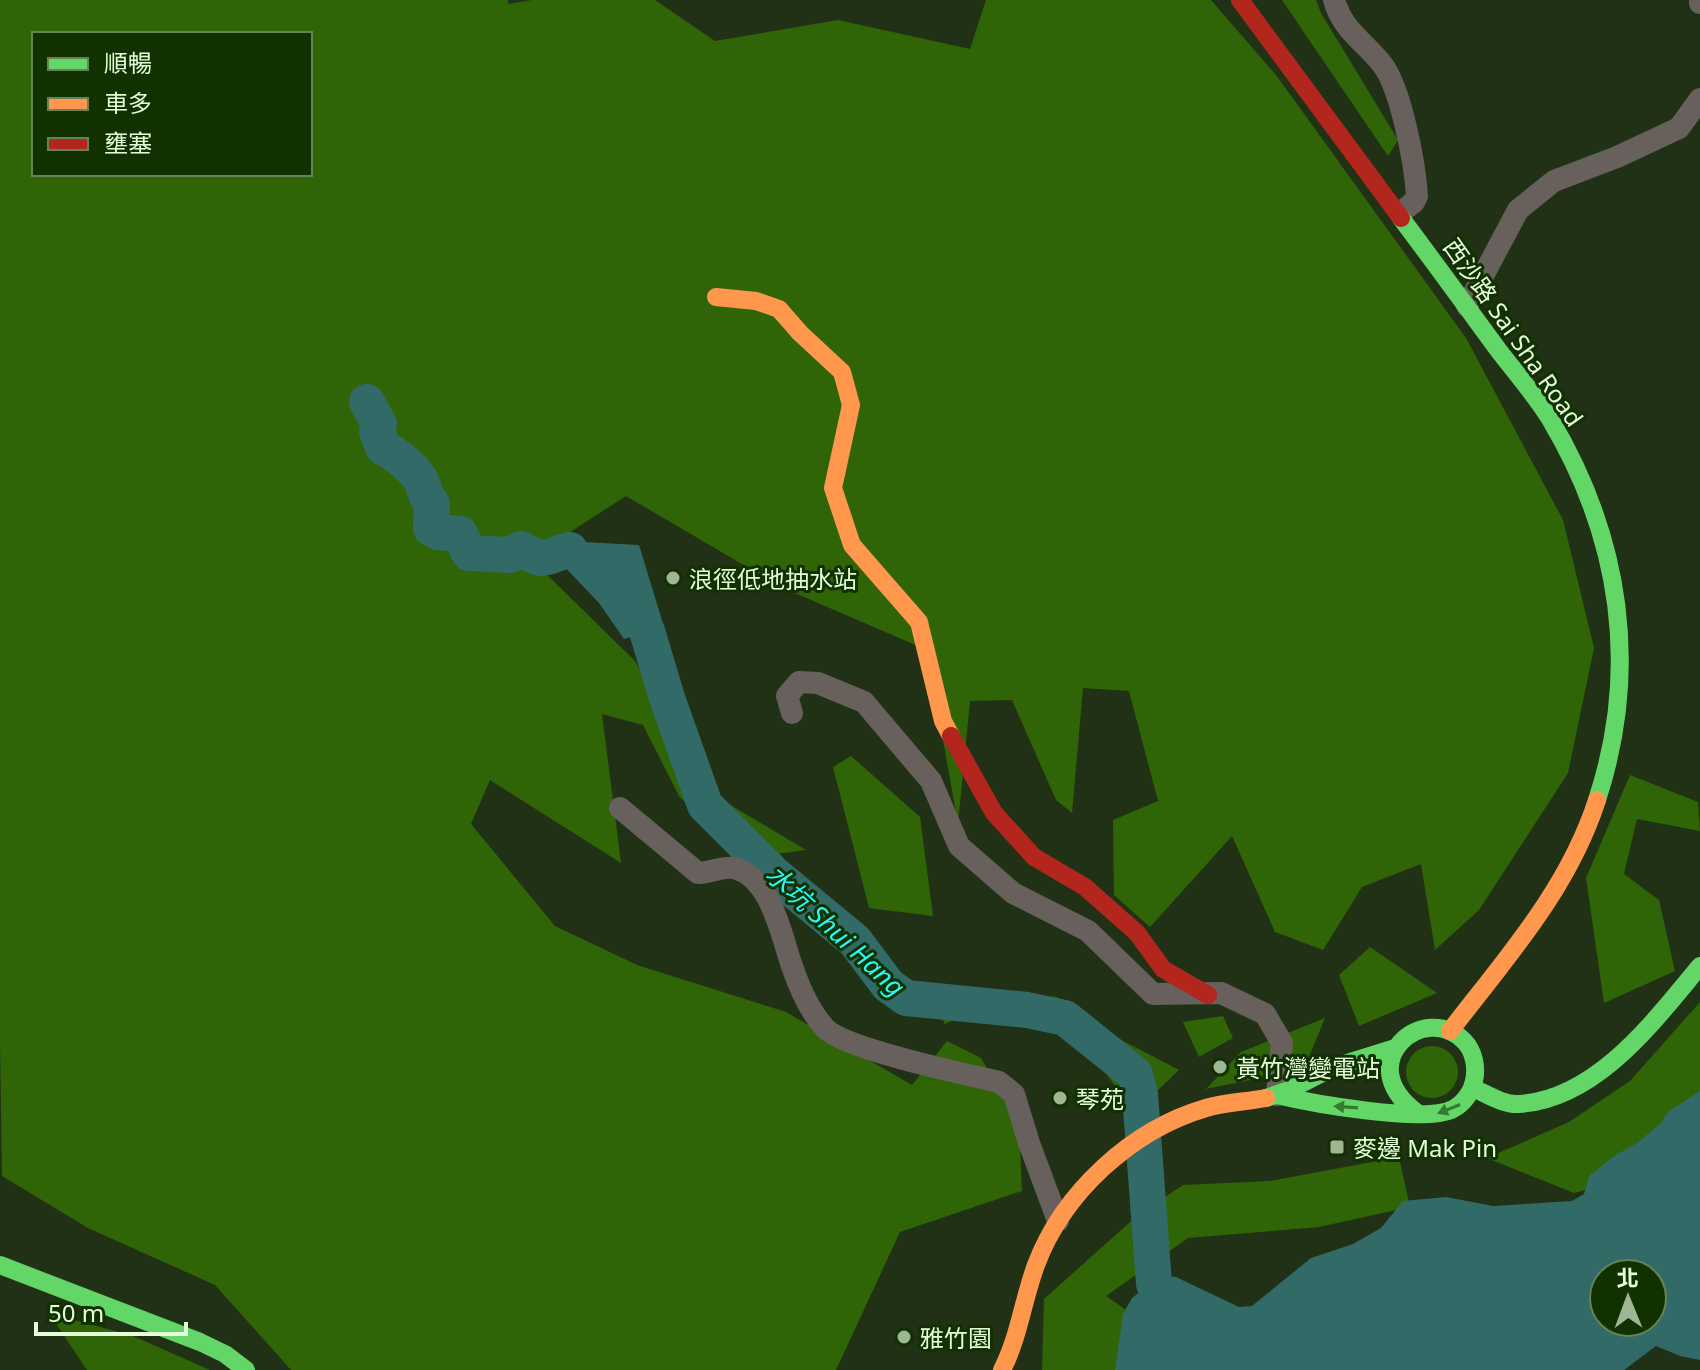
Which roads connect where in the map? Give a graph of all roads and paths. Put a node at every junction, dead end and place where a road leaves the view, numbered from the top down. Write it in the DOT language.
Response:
graph roads {
  1 [pos="1240,0"];
  2 [pos="1334,0"];
  3 [pos="1700,99"];
  4 [pos="1400,213"];
  5 [pos="716,297"];
  6 [pos="1467,306"];
  7 [pos="792,713"];
  8 [pos="620,808"];
  9 [pos="1700,966"];
  10 [pos="1208,995"];
  11 [pos="1450,1031"];
  12 [pos="1395,1048"];
  13 [pos="1473,1088"];
  14 [pos="1277,1095"];
  15 [pos="1416,1112"];
  16 [pos="1058,1221"];
  17 [pos="0,1265"];
  18 [pos="246,1370"];
  19 [pos="1002,1370"];
  1 -- 4 [label="main road, 西沙路 Sai Sha Road"];
  2 -- 4 [label="street"];
  3 -- 6 [label="street"];
  4 -- 6 [label="main road, 西沙路 Sai Sha Road"];
  5 -- 10 [label="main road"];
  6 -- 11 [label="main road, 西沙路 Sai Sha Road"];
  7 -- 10 [label="street"];
  8 -- 16 [label="street"];
  9 -- 13 [label="main road"];
  10 -- 14 [label="street"];
  11 -- 12 [label="main road"];
  11 -- 13 [label="main road"];
  12 -- 14 [label="main road"];
  12 -- 15 [label="main road"];
  13 -- 15 [label="main road, one-way"];
  15 -- 14 [label="main road, one-way"];
  14 -- 16 [label="main road"];
  16 -- 19 [label="main road"];
  17 -- 18 [label="main road"];
}
